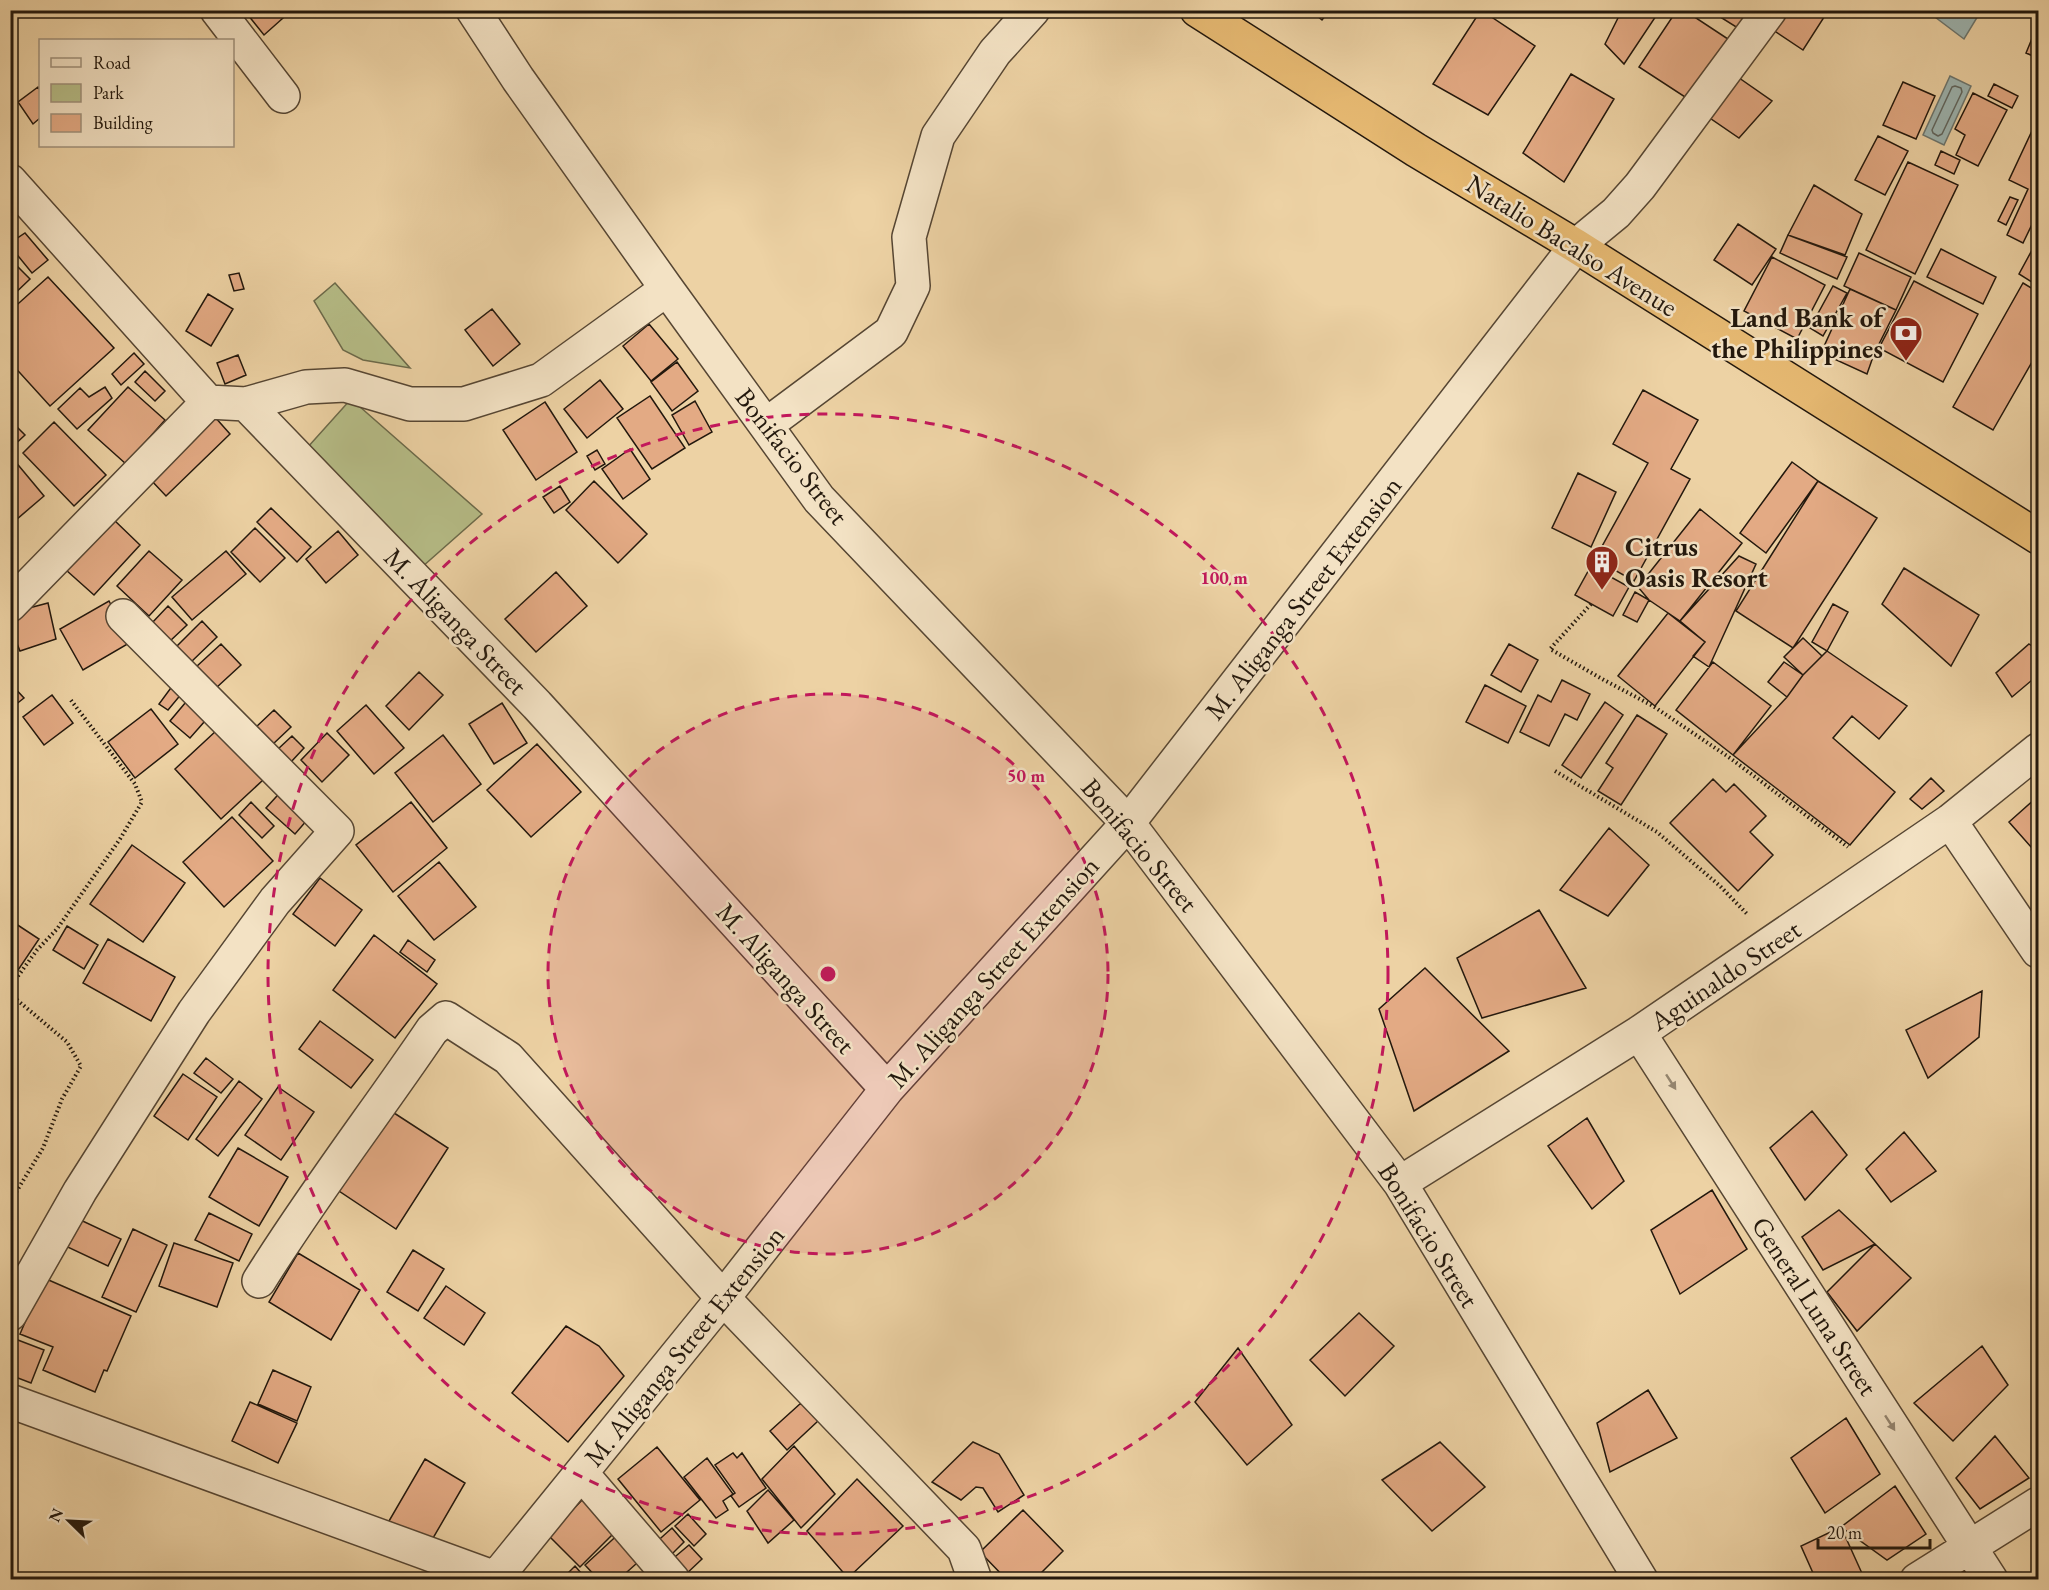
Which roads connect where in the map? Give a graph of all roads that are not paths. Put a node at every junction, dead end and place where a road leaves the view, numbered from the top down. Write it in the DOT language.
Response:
graph roads {
  1 [pos="217,10"];
  2 [pos="473,10"];
  3 [pos="1033,10"];
  4 [pos="1197,10"];
  5 [pos="1770,10"];
  6 [pos="283,96"];
  7 [pos="10,181"];
  8 [pos="1576,246"];
  9 [pos="667,289"];
  10 [pos="208,402"];
  11 [pos="246,404"];
  12 [pos="766,425"];
  13 [pos="2038,537"];
  14 [pos="16,587"];
  15 [pos="123,616"];
  16 [pos="2038,750"];
  17 [pos="1950,821"];
  18 [pos="1128,823"];
  19 [pos="2038,951"];
  20 [pos="1639,1033"];
  21 [pos="887,1089"];
  22 [pos="1400,1183"];
  23 [pos="259,1281"];
  24 [pos="723,1298"];
  25 [pos="10,1314"];
  26 [pos="10,1401"];
  27 [pos="582,1474"];
  28 [pos="2038,1504"];
  29 [pos="1970,1547"];
  30 [pos="495,1579"];
  31 [pos="673,1580"];
  32 [pos="975,1580"];
  33 [pos="1641,1580"];
  34 [pos="1917,1580"];
  35 [pos="1991,1580"];
  1 -- 6 [label="street"];
  2 -- 9 [label="street, Bonifacio Street"];
  3 -- 12 [label="street"];
  4 -- 8 [label="highway, Natalio Bacalso Avenue"];
  5 -- 8 [label="street, M. Aliganga Street Extension"];
  7 -- 10 [label="street"];
  8 -- 13 [label="highway, Natalio Bacalso Avenue"];
  8 -- 18 [label="street, M. Aliganga Street Extension"];
  9 -- 11 [label="street"];
  9 -- 12 [label="street, Bonifacio Street"];
  10 -- 11 [label="street"];
  10 -- 14 [label="street"];
  11 -- 21 [label="street, M. Aliganga Street"];
  12 -- 18 [label="street, Bonifacio Street"];
  15 -- 25 [label="street"];
  16 -- 17 [label="street, Aguinaldo Street"];
  17 -- 19 [label="street"];
  17 -- 20 [label="street, Aguinaldo Street"];
  18 -- 21 [label="street, M. Aliganga Street Extension"];
  18 -- 22 [label="street, Bonifacio Street"];
  20 -- 22 [label="street, Aguinaldo Street"];
  20 -- 29 [label="street, General Luna Street, one-way"];
  21 -- 24 [label="street, M. Aliganga Street Extension"];
  22 -- 33 [label="street, Bonifacio Street"];
  23 -- 24 [label="street"];
  24 -- 27 [label="street, M. Aliganga Street Extension"];
  24 -- 32 [label="street"];
  26 -- 30 [label="street"];
  27 -- 30 [label="street, M. Aliganga Street Extension"];
  27 -- 31 [label="street"];
  28 -- 29 [label="street"];
  29 -- 34 [label="street"];
  29 -- 35 [label="street, General Luna Street"];
}
